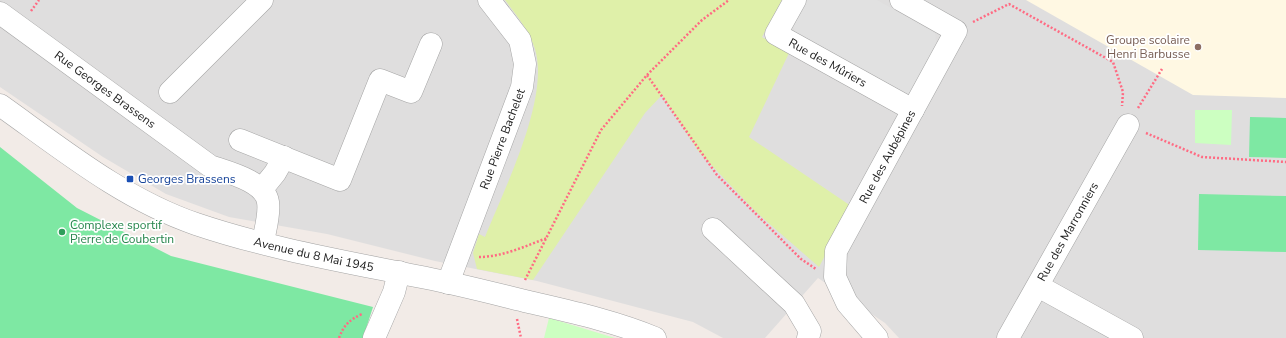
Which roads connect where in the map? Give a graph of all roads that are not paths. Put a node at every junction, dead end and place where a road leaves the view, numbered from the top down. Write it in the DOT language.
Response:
graph roads {
  1 [pos="262,0"];
  2 [pos="490,0"];
  3 [pos="795,0"];
  4 [pos="901,0"];
  5 [pos="0,13"];
  6 [pos="431,44"];
  7 [pos="170,92"];
  8 [pos="0,105"];
  9 [pos="913,110"];
  10 [pos="1128,125"];
  11 [pos="240,140"];
  12 [pos="284,158"];
  13 [pos="262,189"];
  14 [pos="713,229"];
  15 [pos="263,242"];
  16 [pos="399,272"];
  17 [pos="448,284"];
  18 [pos="1038,286"];
  19 [pos="374,338"];
  20 [pos="655,338"];
  21 [pos="808,338"];
  22 [pos="876,338"];
  23 [pos="1008,338"];
  24 [pos="1132,338"];
  1 -- 7 [label="street"];
  2 -- 17 [label="street, Rue Pierre Bachelet"];
  3 -- 9 [label="street, Rue des Mûriers"];
  4 -- 9 [label="street, Rue des Aubépines"];
  5 -- 13 [label="street, Rue Georges Brassens"];
  6 -- 12 [label="street"];
  8 -- 15 [label="street, Avenue du 8 Mai 1945"];
  9 -- 22 [label="street, Rue des Aubépines"];
  10 -- 18 [label="street, Rue des Marronniers"];
  11 -- 12 [label="street"];
  12 -- 13 [label="street"];
  13 -- 15 [label="street"];
  14 -- 21 [label="street"];
  15 -- 16 [label="street, Avenue du 8 Mai 1945"];
  16 -- 17 [label="street, Avenue du 8 Mai 1945"];
  16 -- 19 [label="street"];
  17 -- 20 [label="street, Avenue du 8 Mai 1945"];
  18 -- 23 [label="street, Rue des Marronniers"];
  18 -- 24 [label="street"];
}
